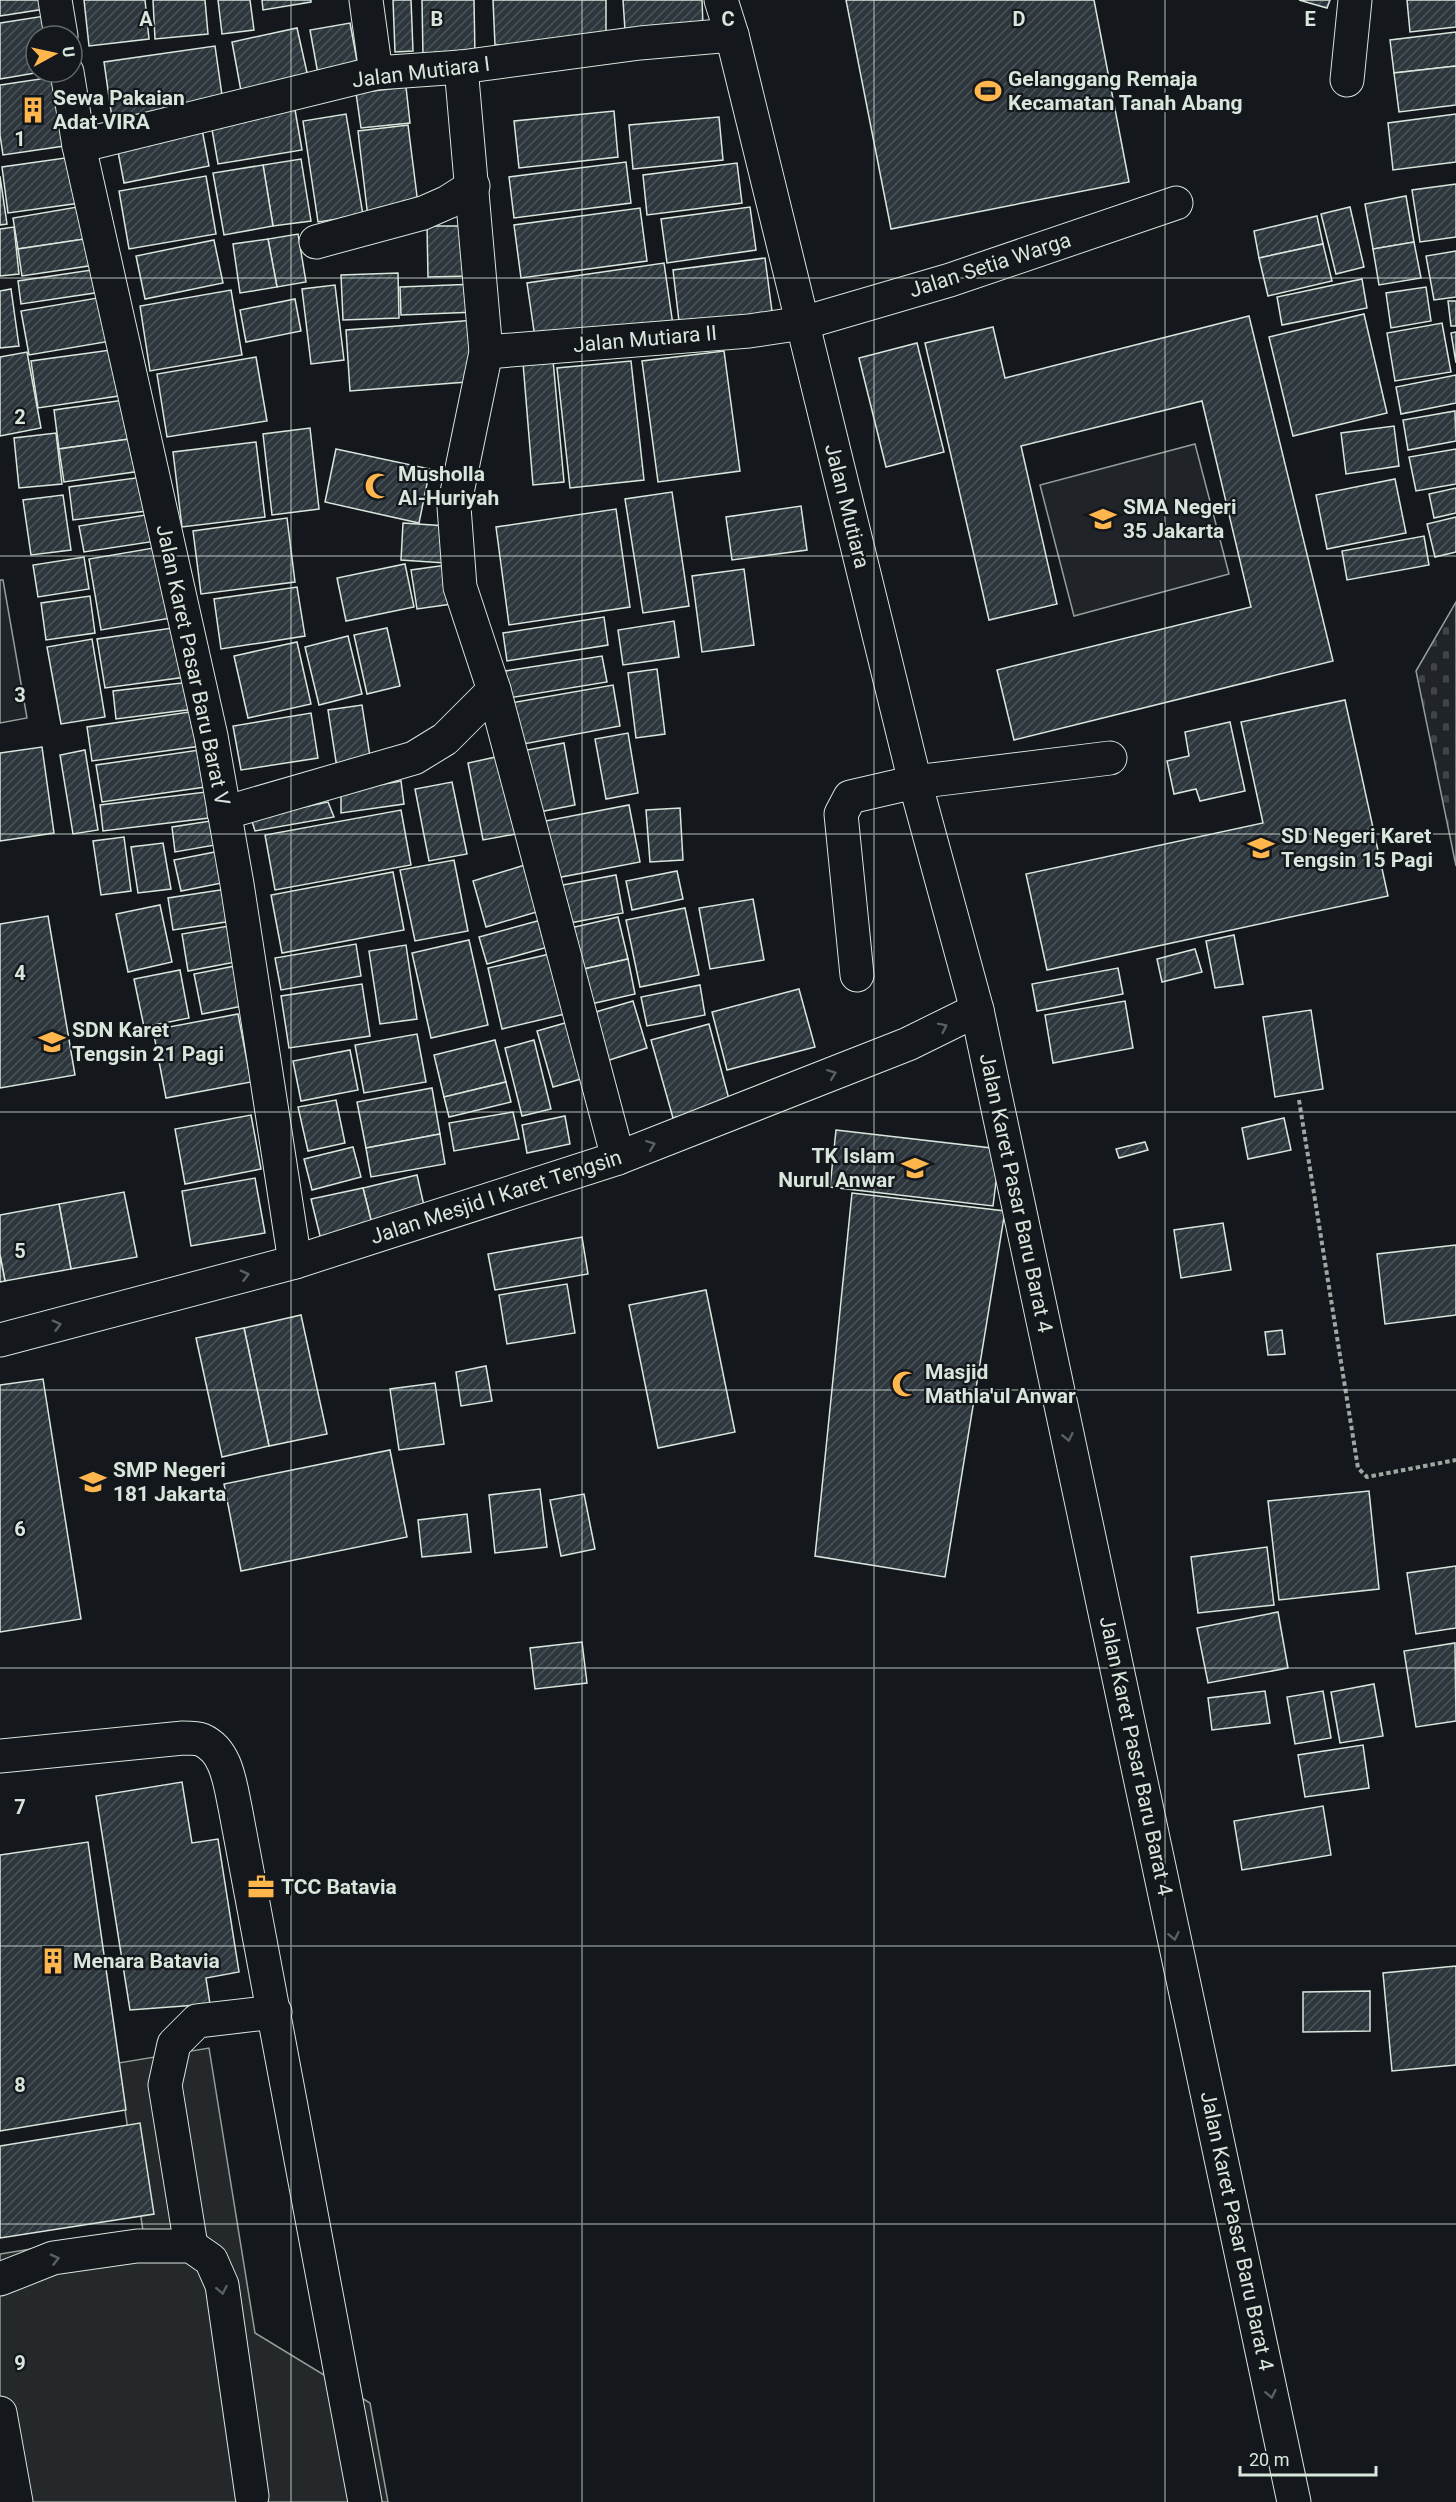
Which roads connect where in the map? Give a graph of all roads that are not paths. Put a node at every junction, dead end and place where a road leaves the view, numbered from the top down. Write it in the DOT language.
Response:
graph roads {
  1 [pos="55,0"];
  2 [pos="366,0"];
  3 [pos="721,0"];
  4 [pos="1355,0"];
  5 [pos="59,24"];
  6 [pos="732,35"];
  7 [pos="461,67"];
  8 [pos="376,73"];
  9 [pos="1347,80"];
  10 [pos="69,84"];
  11 [pos="79,146"];
  12 [pos="473,186"];
  13 [pos="1176,203"];
  14 [pos="316,242"];
  15 [pos="803,323"];
  16 [pos="486,351"];
  17 [pos="494,690"];
  18 [pos="1110,758"];
  19 [pos="915,782"];
  20 [pos="224,813"];
  21 [pos="857,975"];
  22 [pos="977,1010"];
  23 [pos="618,1158"];
  24 [pos="295,1262"];
  25 [pos="0,1340"];
  26 [pos="0,1756"];
  27 [pos="275,2012"];
  28 [pos="190,2246"];
  29 [pos="0,2279"];
  30 [pos="0,2413"];
  31 [pos="252,2500"];
  32 [pos="16,2502"];
  33 [pos="365,2502"];
  34 [pos="1294,2502"];
  1 -- 5 [label="street"];
  2 -- 8 [label="street"];
  3 -- 6 [label="street, Jalan Mutiara"];
  4 -- 9 [label="street"];
  6 -- 7 [label="street, Jalan Mutiara I"];
  6 -- 15 [label="street, Jalan Mutiara"];
  7 -- 8 [label="street, Jalan Mutiara I"];
  7 -- 12 [label="street"];
  8 -- 11 [label="street, Jalan Mutiara I"];
  10 -- 11 [label="street, Jalan Karet Pasar Baru Barat V"];
  11 -- 20 [label="street, Jalan Karet Pasar Baru Barat V"];
  12 -- 14 [label="street"];
  12 -- 16 [label="street"];
  13 -- 15 [label="street, Jalan Setia Warga"];
  15 -- 16 [label="street, Jalan Mutiara II"];
  15 -- 19 [label="street, Jalan Mutiara"];
  16 -- 17 [label="street"];
  17 -- 20 [label="street"];
  17 -- 23 [label="street"];
  18 -- 19 [label="street"];
  19 -- 21 [label="street"];
  19 -- 22 [label="street, Jalan Mutiara"];
  20 -- 24 [label="street, Jalan Karet Pasar Baru Barat V"];
  23 -- 22 [label="street, Jalan Mesjid I Karet Tengsin, one-way"];
  22 -- 34 [label="street, Jalan Karet Pasar Baru Barat 4, one-way"];
  23 -- 24 [label="street, Jalan Mesjid I Karet Tengsin"];
  25 -- 24 [label="street, Jalan Mesjid I Karet Tengsin, one-way"];
  26 -- 27 [label="street"];
  27 -- 28 [label="street"];
  27 -- 33 [label="street"];
  29 -- 28 [label="street, one-way"];
  28 -- 31 [label="street, one-way"];
  30 -- 32 [label="street"];
}
